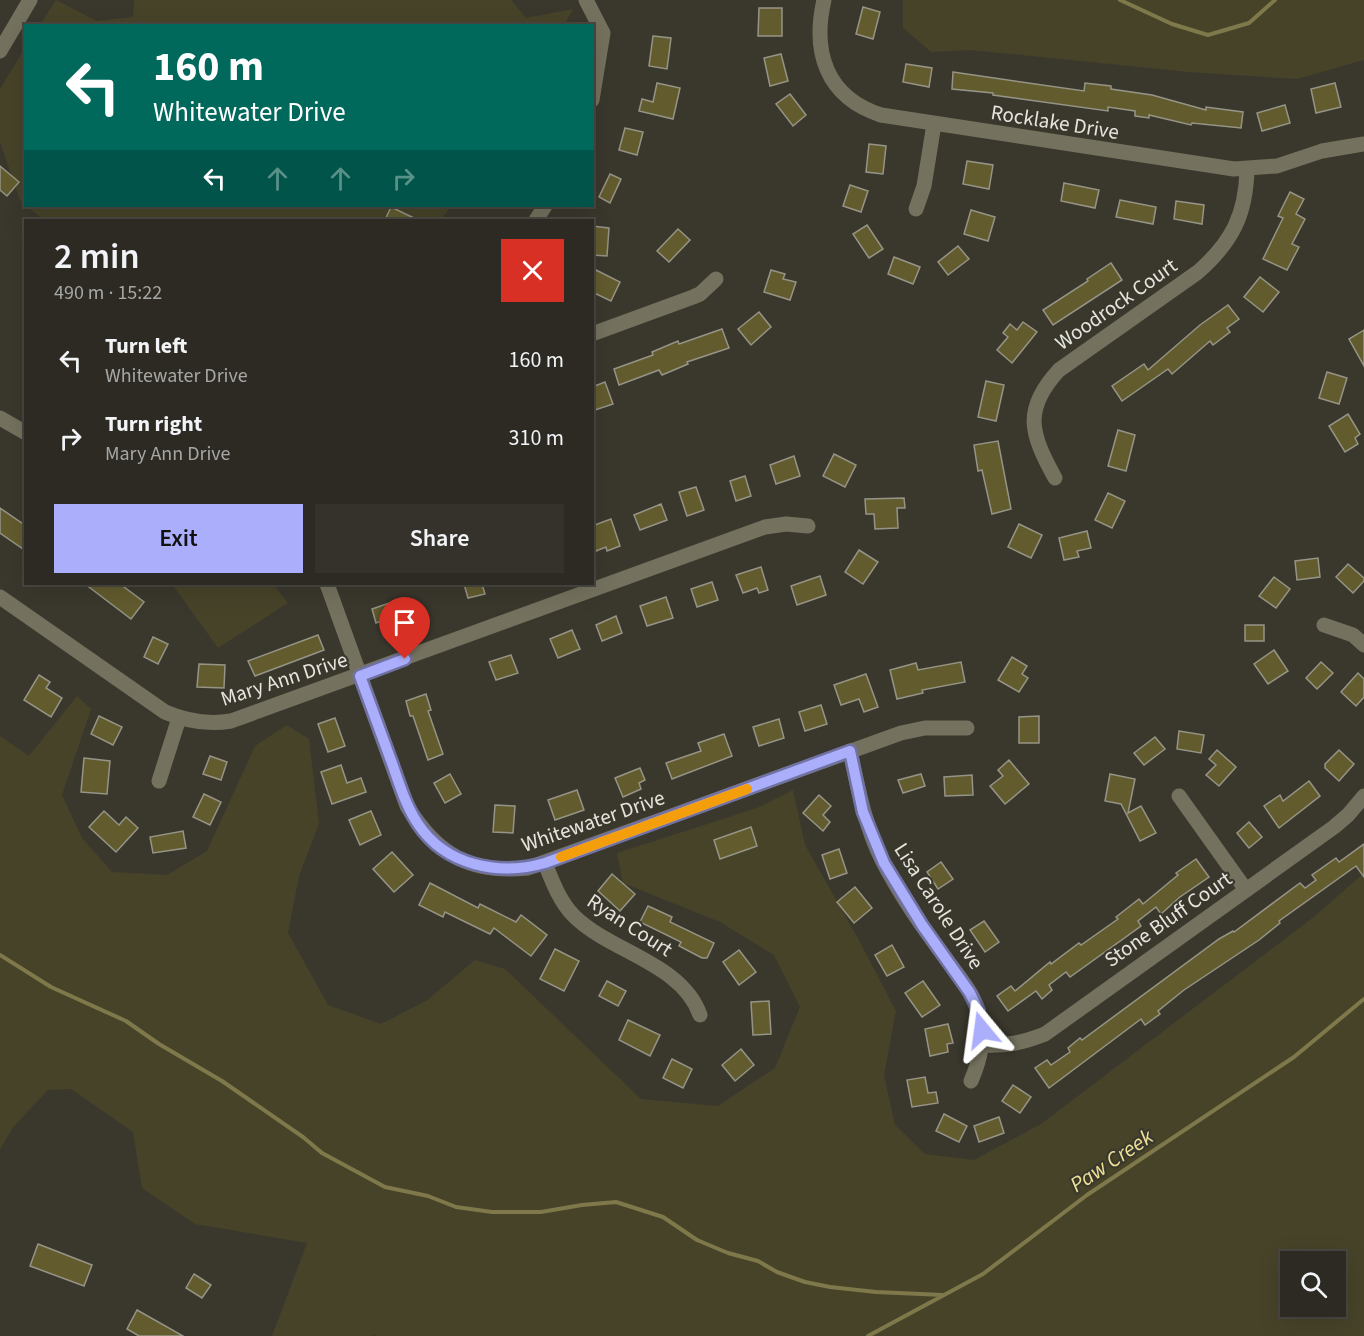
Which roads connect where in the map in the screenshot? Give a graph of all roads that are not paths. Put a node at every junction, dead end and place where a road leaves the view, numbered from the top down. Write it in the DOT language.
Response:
graph roads {
  1 [pos="30,0"];
  2 [pos="586,0"];
  3 [pos="824,0"];
  4 [pos="0,51"];
  5 [pos="594,88"];
  6 [pos="934,124"];
  7 [pos="1364,144"];
  8 [pos="1247,169"];
  9 [pos="916,209"];
  10 [pos="716,279"];
  11 [pos="594,333"];
  12 [pos="0,418"];
  13 [pos="24,432"];
  14 [pos="1055,478"];
  15 [pos="808,526"];
  16 [pos="327,585"];
  17 [pos="0,597"];
  18 [pos="1324,625"];
  19 [pos="1364,645"];
  20 [pos="360,676"];
  21 [pos="179,718"];
  22 [pos="967,728"];
  23 [pos="850,751"];
  24 [pos="159,781"];
  25 [pos="1179,796"];
  26 [pos="1364,796"];
  27 [pos="545,863"];
  28 [pos="1246,890"];
  29 [pos="700,1015"];
  30 [pos="983,1045"];
  31 [pos="971,1081"];
  1 -- 4 [label="street"];
  2 -- 5 [label="street"];
  3 -- 6 [label="street, Rocklake Drive"];
  6 -- 8 [label="street, Rocklake Drive"];
  6 -- 9 [label="street"];
  7 -- 8 [label="street, Rocklake Drive"];
  8 -- 14 [label="street, Woodrock Court"];
  10 -- 11 [label="street"];
  12 -- 13 [label="street"];
  15 -- 20 [label="street, Mary Ann Drive"];
  16 -- 20 [label="street, Whitewater Drive"];
  17 -- 21 [label="street, Mary Ann Drive"];
  18 -- 19 [label="street"];
  20 -- 21 [label="street, Mary Ann Drive"];
  20 -- 27 [label="street, Whitewater Drive"];
  21 -- 24 [label="street"];
  22 -- 23 [label="street, Whitewater Drive"];
  23 -- 27 [label="street, Whitewater Drive"];
  23 -- 30 [label="street, Lisa Carole Drive"];
  25 -- 28 [label="street"];
  26 -- 28 [label="street, Stone Bluff Court"];
  27 -- 29 [label="street, Ryan Court"];
  28 -- 30 [label="street, Stone Bluff Court"];
  30 -- 31 [label="street, Lisa Carole Drive"];
}
